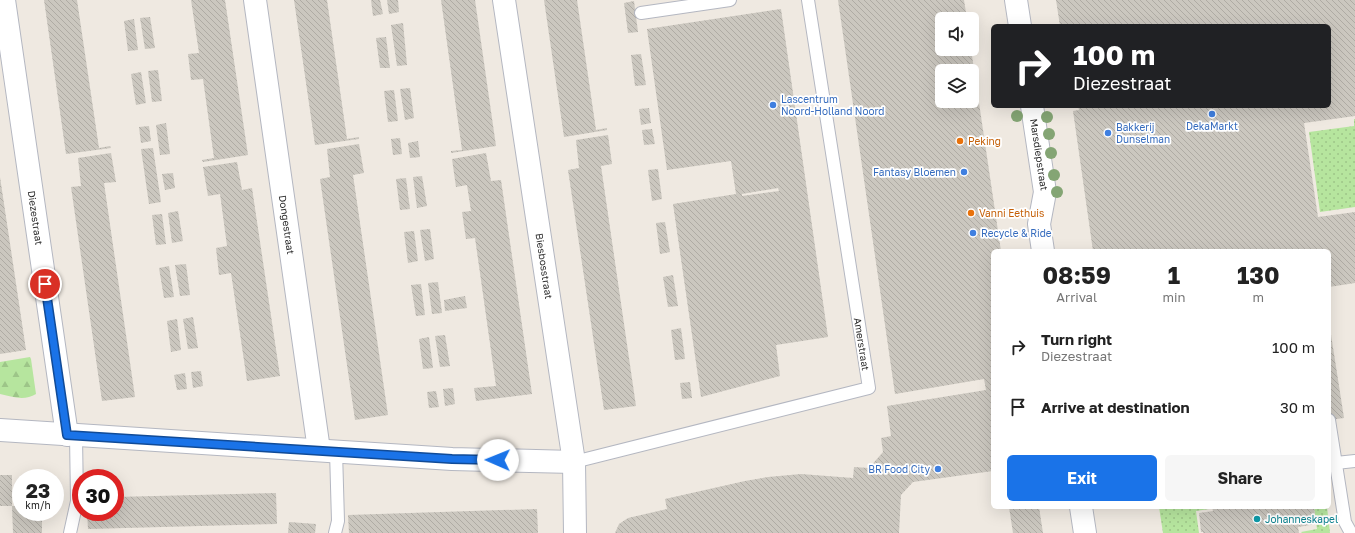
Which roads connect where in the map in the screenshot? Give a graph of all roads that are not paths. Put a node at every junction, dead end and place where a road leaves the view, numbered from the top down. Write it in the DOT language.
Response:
graph roads {
  1 [pos="4,0"];
  2 [pos="255,0"];
  3 [pos="504,0"];
  4 [pos="730,0"];
  5 [pos="808,0"];
  6 [pos="1016,0"];
  7 [pos="641,13"];
  8 [pos="1020,24"];
  9 [pos="1032,108"];
  10 [pos="1043,249"];
  11 [pos="0,430"];
  12 [pos="1331,432"];
  13 [pos="71,435"];
  14 [pos="327,451"];
  15 [pos="1355,460"];
  16 [pos="574,462"];
  17 [pos="1336,463"];
  18 [pos="1081,509"];
  19 [pos="70,533"];
  20 [pos="335,533"];
  21 [pos="574,533"];
  22 [pos="1085,533"];
  23 [pos="1350,533"];
  1 -- 13 [label="street, Diezestraat"];
  2 -- 14 [label="street, Dongestraat"];
  3 -- 16 [label="street, Biesbosstraat"];
  4 -- 7 [label="lane"];
  5 -- 16 [label="lane, Amerstraat"];
  6 -- 8 [label="street"];
  9 -- 10 [label="street, Marsdiepstraat"];
  11 -- 13 [label="street"];
  12 -- 17 [label="lane"];
  13 -- 14 [label="street"];
  13 -- 19 [label="lane, Diezestraat"];
  14 -- 16 [label="street"];
  14 -- 20 [label="lane"];
  15 -- 17 [label="lane"];
  16 -- 21 [label="street, Biesbosstraat"];
  17 -- 23 [label="lane"];
  18 -- 22 [label="street"];
}
